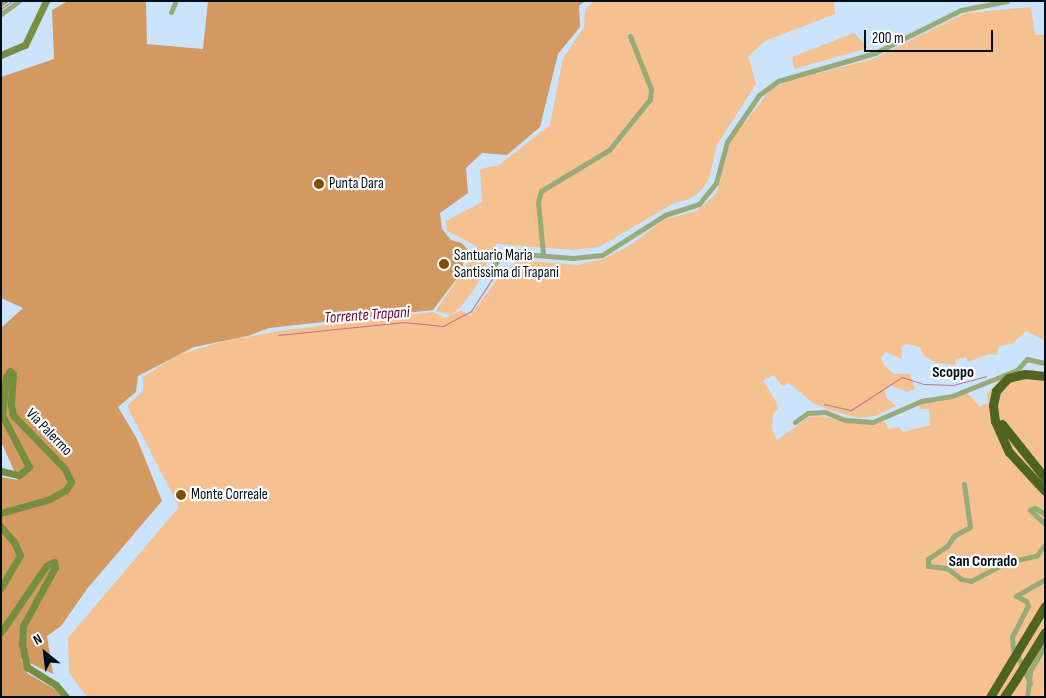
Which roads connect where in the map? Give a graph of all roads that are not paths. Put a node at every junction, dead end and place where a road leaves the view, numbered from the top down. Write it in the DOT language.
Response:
graph roads {
  1 [pos="5,1"];
  2 [pos="18,1"];
  3 [pos="46,1"];
  4 [pos="176,1"];
  5 [pos="996,1"];
  6 [pos="1007,1"];
  7 [pos="1,4"];
  8 [pos="171,12"];
  9 [pos="1,14"];
  10 [pos="630,36"];
  11 [pos="1,55"];
  12 [pos="542,253"];
  13 [pos="485,276"];
  14 [pos="1045,363"];
  15 [pos="1045,376"];
  16 [pos="1045,381"];
  17 [pos="795,422"];
  18 [pos="1001,433"];
  19 [pos="1022,451"];
  20 [pos="1,471"];
  21 [pos="1045,471"];
  22 [pos="1045,478"];
  23 [pos="964,484"];
  24 [pos="1045,485"];
  25 [pos="1045,491"];
  26 [pos="1,513"];
  27 [pos="1045,514"];
  28 [pos="1045,524"];
  29 [pos="1,527"];
  30 [pos="1045,545"];
  31 [pos="1045,579"];
  32 [pos="1,588"];
  33 [pos="1045,602"];
  34 [pos="1045,606"];
  35 [pos="1,632"];
  36 [pos="1045,632"];
  37 [pos="1026,635"];
  38 [pos="1045,645"];
  39 [pos="1013,649"];
  40 [pos="1018,656"];
  41 [pos="1030,683"];
  42 [pos="66,697"];
  43 [pos="990,697"];
  44 [pos="1004,697"];
  45 [pos="1027,697"];
  1 -- 7 [label="street"];
  2 -- 9 [label="street"];
  3 -- 11 [label="main road"];
  4 -- 8 [label="street"];
  5 -- 12 [label="street"];
  6 -- 12 [label="street"];
  10 -- 12 [label="street"];
  12 -- 13 [label="street"];
  14 -- 17 [label="street"];
  15 -- 18 [label="highway"];
  16 -- 19 [label="highway"];
  18 -- 24 [label="highway"];
  18 -- 25 [label="highway"];
  19 -- 21 [label="highway"];
  19 -- 22 [label="highway"];
  20 -- 26 [label="main road, Via Palermo"];
  23 -- 30 [label="street"];
  27 -- 28 [label="street"];
  29 -- 32 [label="main road"];
  31 -- 39 [label="street"];
  33 -- 37 [label="highway"];
  34 -- 37 [label="highway"];
  35 -- 42 [label="main road"];
  36 -- 44 [label="highway, bridge"];
  37 -- 43 [label="highway"];
  38 -- 41 [label="street"];
  40 -- 41 [label="street"];
  41 -- 45 [label="street"];
}
